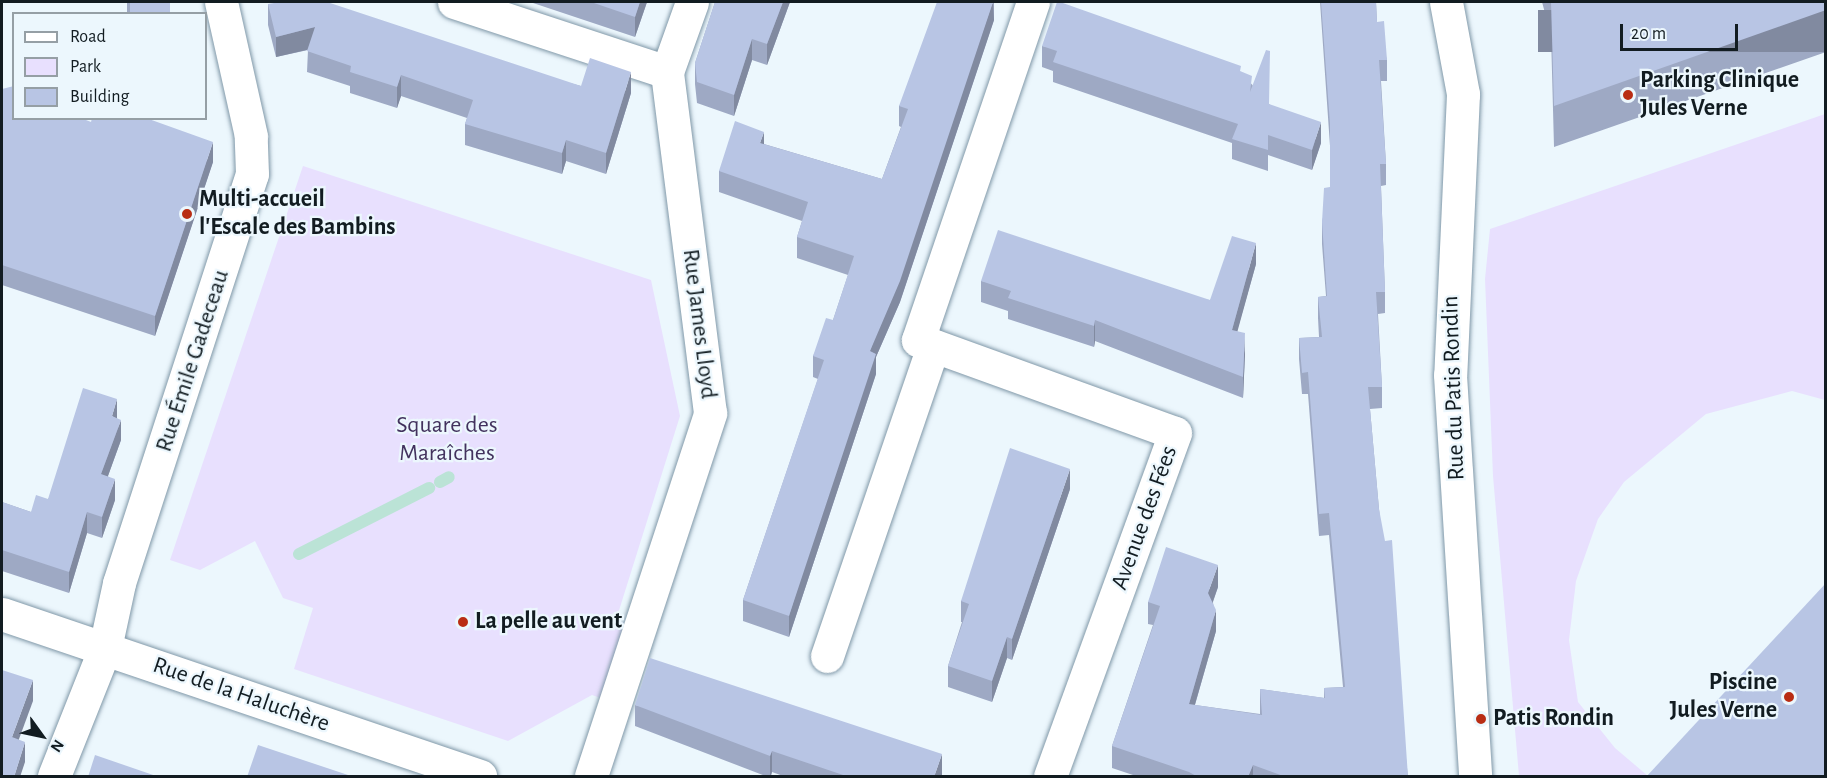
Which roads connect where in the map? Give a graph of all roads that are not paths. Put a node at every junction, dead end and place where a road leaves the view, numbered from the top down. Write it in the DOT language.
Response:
graph roads {
  1 [pos="221,2"];
  2 [pos="454,2"];
  3 [pos="692,2"];
  4 [pos="1033,2"];
  5 [pos="1446,2"];
  6 [pos="667,72"];
  7 [pos="933,346"];
  8 [pos="2,614"];
  9 [pos="105,648"];
  10 [pos="827,656"];
  11 [pos="54,777"];
  12 [pos="480,777"];
  13 [pos="591,777"];
  14 [pos="1050,777"];
  15 [pos="1475,777"];
  1 -- 9 [label="street, Rue Émile Gadeceau"];
  2 -- 6 [label="street"];
  3 -- 6 [label="street, Rue James Lloyd"];
  4 -- 7 [label="street"];
  5 -- 15 [label="street, Rue du Patis Rondin"];
  6 -- 13 [label="street, Rue James Lloyd"];
  7 -- 10 [label="street"];
  7 -- 14 [label="street, Avenue des Fées"];
  8 -- 9 [label="street, Rue de la Haluchère"];
  9 -- 11 [label="street, Rue Émile Gadeceau"];
  9 -- 12 [label="street, Rue de la Haluchère"];
}
